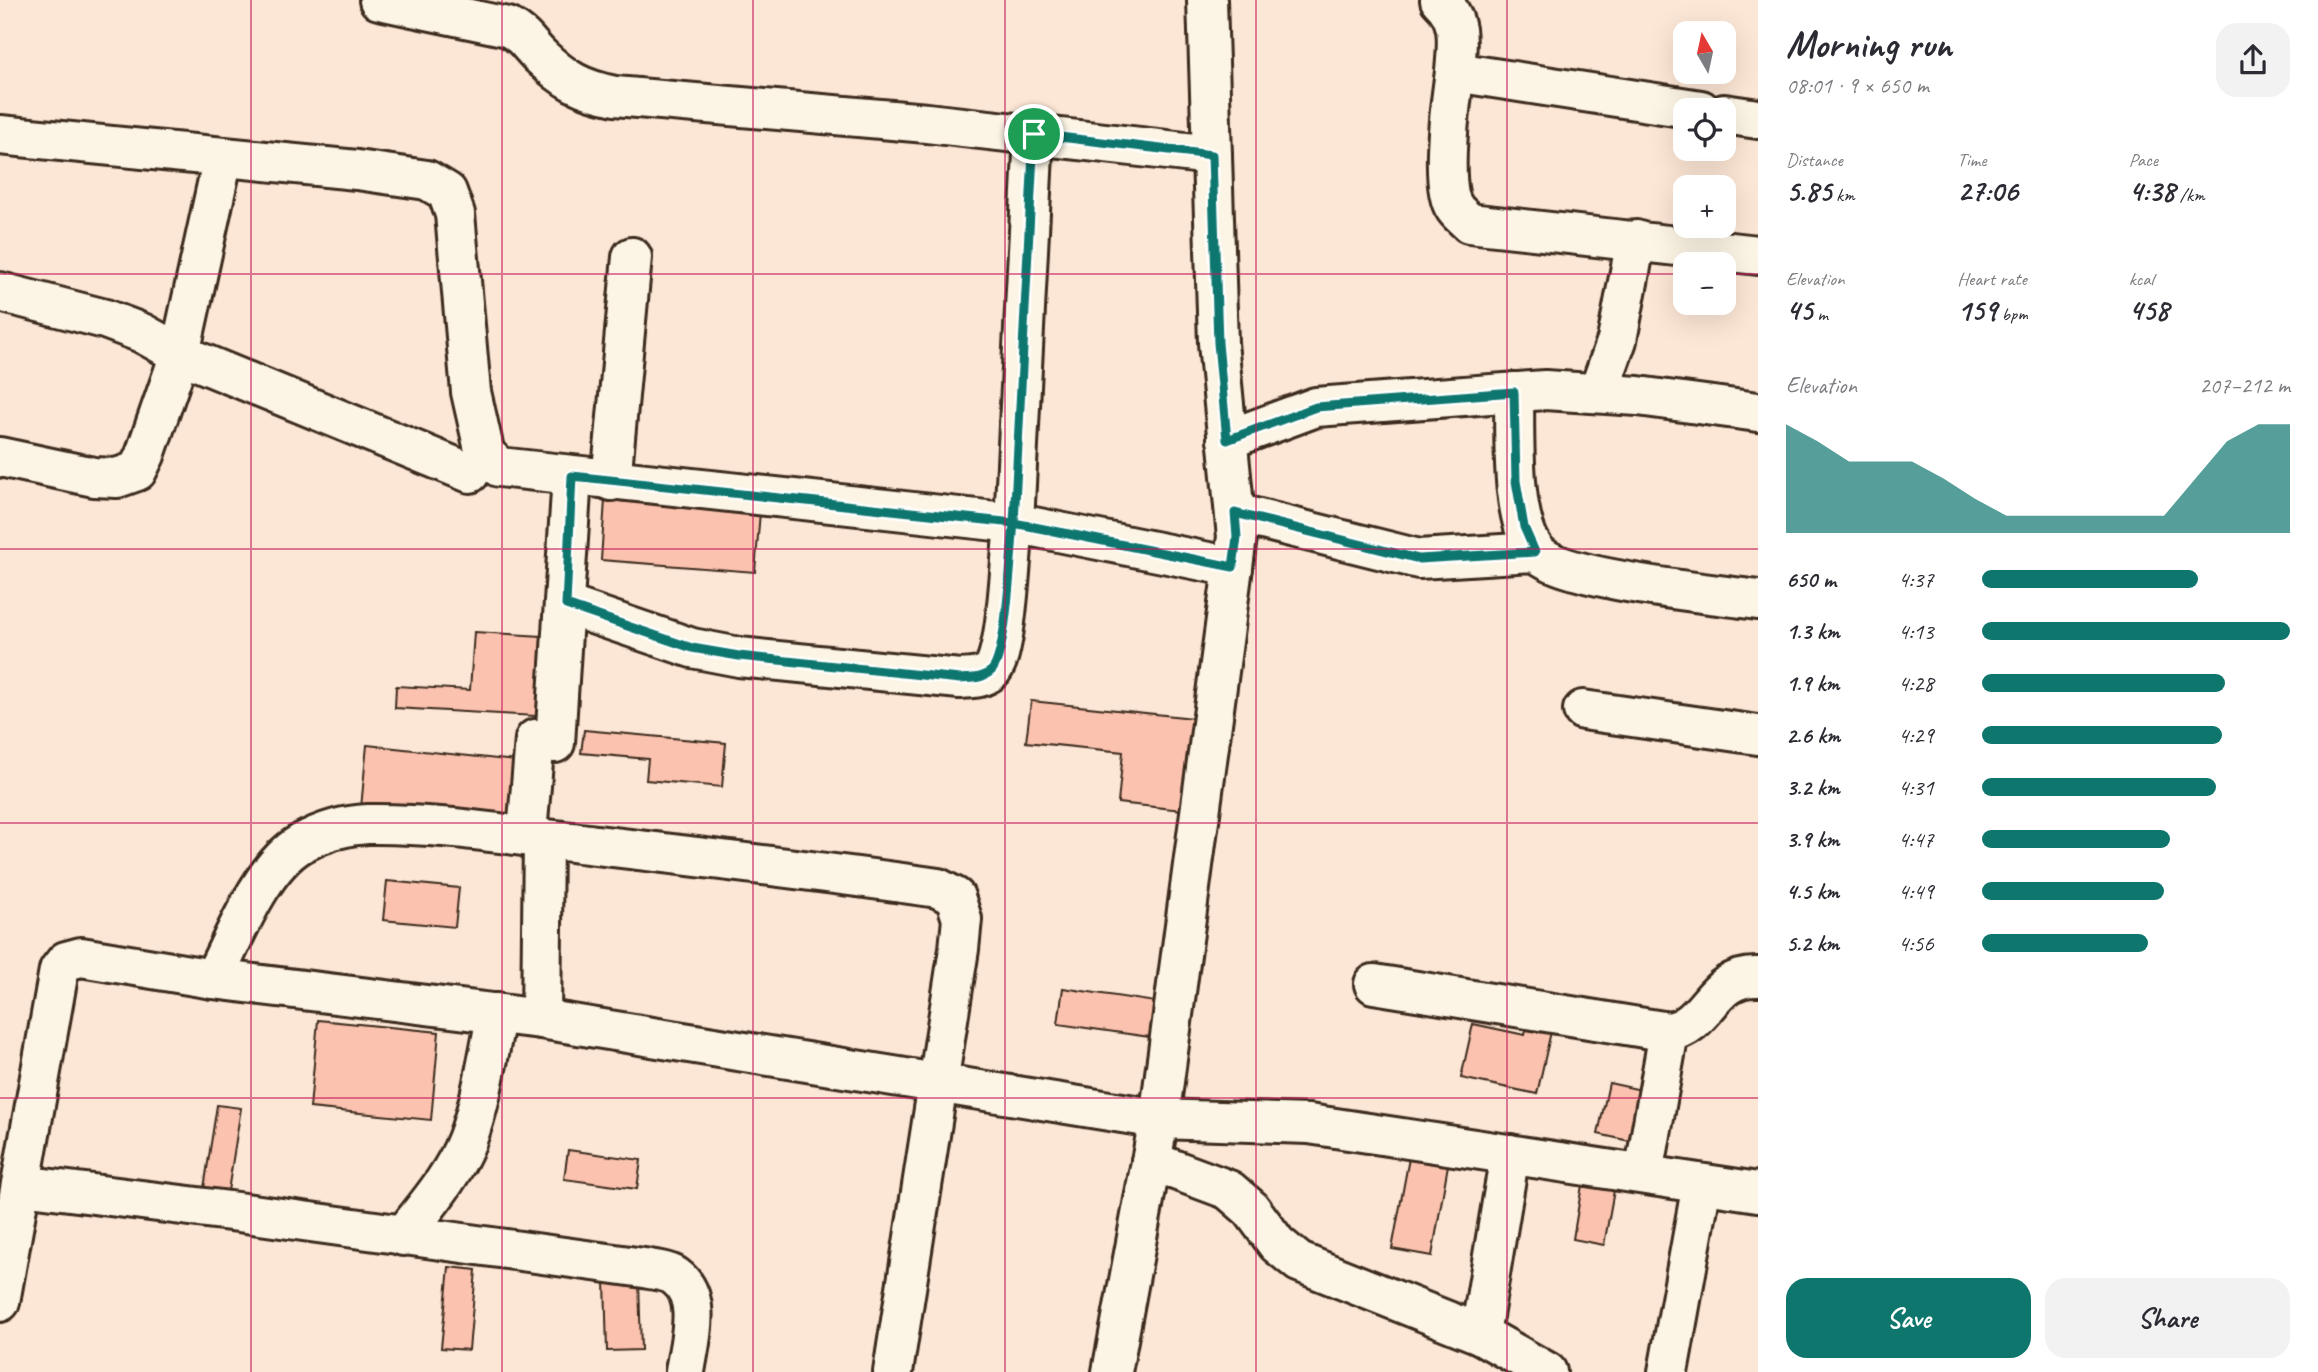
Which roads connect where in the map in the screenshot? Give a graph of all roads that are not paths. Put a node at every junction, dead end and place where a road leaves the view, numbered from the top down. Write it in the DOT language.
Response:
graph roads {
  1 [pos="379,0"];
  2 [pos="1207,0"];
  3 [pos="1440,0"];
  4 [pos="1455,72"];
  5 [pos="1673,106"];
  6 [pos="1736,116"];
  7 [pos="1758,119"];
  8 [pos="1034,134"];
  9 [pos="0,135"];
  10 [pos="1212,155"];
  11 [pos="223,157"];
  12 [pos="1636,240"];
  13 [pos="1758,255"];
  14 [pos="632,257"];
  15 [pos="0,292"];
  16 [pos="180,354"];
  17 [pos="1514,392"];
  18 [pos="1598,393"];
  19 [pos="1758,412"];
  20 [pos="1227,440"];
  21 [pos="0,457"];
  22 [pos="470,473"];
  23 [pos="572,476"];
  24 [pos="611,481"];
  25 [pos="1235,513"];
  26 [pos="1014,523"];
  27 [pos="1535,552"];
  28 [pos="1233,567"];
  29 [pos="1758,600"];
  30 [pos="566,605"];
  31 [pos="1583,710"];
  32 [pos="1758,736"];
  33 [pos="544,839"];
  34 [pos="1758,977"];
  35 [pos="214,979"];
  36 [pos="1374,984"];
  37 [pos="497,1013"];
  38 [pos="541,1019"];
  39 [pos="1669,1032"];
  40 [pos="938,1083"];
  41 [pos="1159,1119"];
  42 [pos="1510,1154"];
  43 [pos="1151,1161"];
  44 [pos="1644,1174"];
  45 [pos="1702,1184"];
  46 [pos="21,1185"];
  47 [pos="1758,1192"];
  48 [pos="403,1236"];
  49 [pos="0,1303"];
  50 [pos="1480,1334"];
  51 [pos="685,1372"];
  52 [pos="893,1372"];
  53 [pos="1112,1372"];
  54 [pos="1547,1372"];
  55 [pos="1668,1372"];
  1 -- 8 [label="street"];
  2 -- 10 [label="street"];
  3 -- 4 [label="street"];
  4 -- 5 [label="street"];
  4 -- 12 [label="street"];
  6 -- 7 [label="street"];
  8 -- 10 [label="street"];
  8 -- 26 [label="street"];
  9 -- 11 [label="street"];
  10 -- 20 [label="street"];
  11 -- 16 [label="street"];
  11 -- 23 [label="street"];
  12 -- 13 [label="street"];
  12 -- 18 [label="street"];
  14 -- 24 [label="street"];
  15 -- 16 [label="street"];
  16 -- 21 [label="street"];
  16 -- 22 [label="street"];
  17 -- 18 [label="street"];
  17 -- 20 [label="street"];
  17 -- 27 [label="street"];
  18 -- 19 [label="street"];
  20 -- 25 [label="street"];
  23 -- 24 [label="street"];
  23 -- 30 [label="street"];
  24 -- 26 [label="street"];
  25 -- 27 [label="street"];
  25 -- 28 [label="street"];
  26 -- 28 [label="street"];
  26 -- 30 [label="street"];
  27 -- 29 [label="street"];
  28 -- 41 [label="street"];
  30 -- 33 [label="street"];
  31 -- 32 [label="street"];
  33 -- 35 [label="street"];
  33 -- 38 [label="street"];
  33 -- 40 [label="street"];
  34 -- 39 [label="street"];
  35 -- 37 [label="street"];
  35 -- 46 [label="street"];
  36 -- 39 [label="street"];
  37 -- 38 [label="street"];
  37 -- 48 [label="street"];
  38 -- 40 [label="street"];
  39 -- 44 [label="street"];
  40 -- 41 [label="street"];
  40 -- 52 [label="street"];
  41 -- 42 [label="street"];
  41 -- 43 [label="street"];
  42 -- 44 [label="street"];
  42 -- 50 [label="street"];
  43 -- 50 [label="street"];
  43 -- 53 [label="street"];
  44 -- 45 [label="street"];
  45 -- 47 [label="street"];
  45 -- 55 [label="street"];
  46 -- 48 [label="street"];
  46 -- 49 [label="street"];
  48 -- 51 [label="street"];
  50 -- 54 [label="street"];
}
